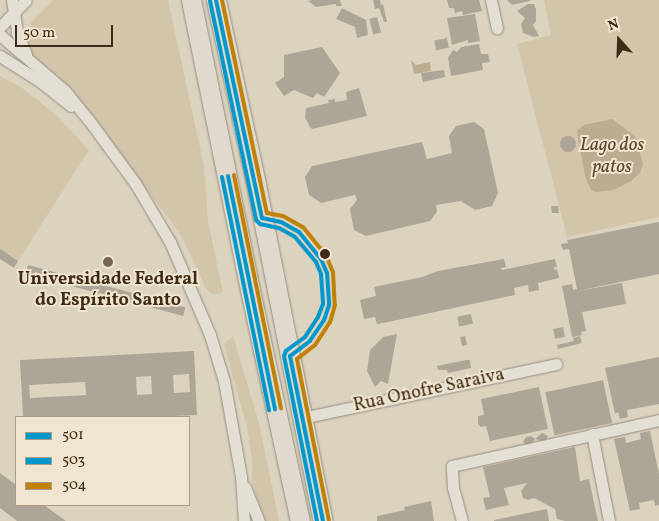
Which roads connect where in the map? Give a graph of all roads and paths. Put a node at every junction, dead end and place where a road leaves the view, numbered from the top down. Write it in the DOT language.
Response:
graph roads {
  1 [pos="26,0"];
  2 [pos="191,0"];
  3 [pos="216,0"];
  4 [pos="492,0"];
  5 [pos="13,6"];
  6 [pos="0,27"];
  7 [pos="497,28"];
  8 [pos="0,35"];
  9 [pos="0,56"];
  10 [pos="28,57"];
  11 [pos="88,119"];
  12 [pos="556,364"];
  13 [pos="302,418"];
  14 [pos="659,420"];
  15 [pos="592,434"];
  16 [pos="241,476"];
  17 [pos="244,521"];
  18 [pos="258,521"];
  19 [pos="300,521"];
  20 [pos="323,521"];
  21 [pos="462,521"];
  22 [pos="609,521"];
  1 -- 5 [label="street"];
  2 -- 19 [label="main road"];
  3 -- 13 [label="main road"];
  4 -- 7 [label="street"];
  5 -- 6 [label="street"];
  5 -- 10 [label="street"];
  8 -- 10 [label="street"];
  9 -- 11 [label="street"];
  10 -- 11 [label="street"];
  11 -- 16 [label="street"];
  12 -- 13 [label="street, Rua Onofre Saraiva"];
  13 -- 20 [label="main road"];
  14 -- 15 [label="street"];
  15 -- 21 [label="street"];
  15 -- 22 [label="street"];
  16 -- 17 [label="street"];
  16 -- 18 [label="street"];
}
